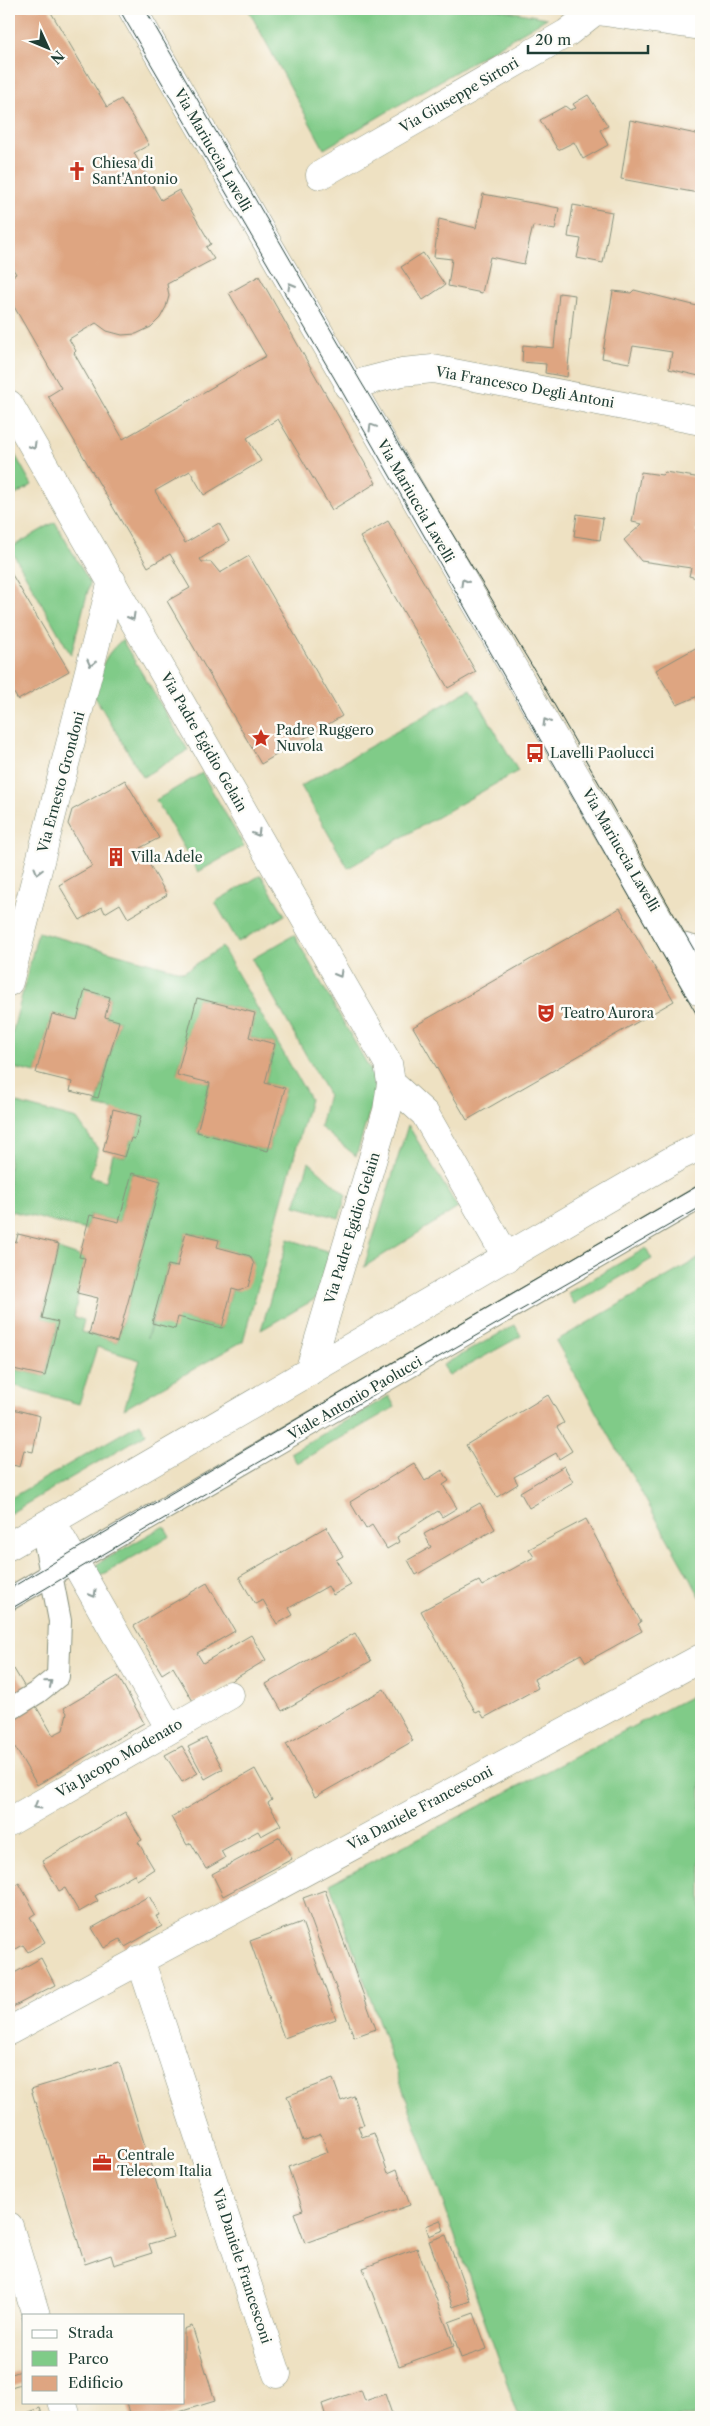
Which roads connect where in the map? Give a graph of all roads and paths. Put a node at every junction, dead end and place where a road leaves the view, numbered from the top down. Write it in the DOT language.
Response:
graph roads {
  1 [pos="132,9"];
  2 [pos="589,10"];
  3 [pos="701,26"];
  4 [pos="320,176"];
  5 [pos="348,386"];
  6 [pos="9,404"];
  7 [pos="701,421"];
  8 [pos="112,582"];
  9 [pos="674,942"];
  10 [pos="701,949"];
  11 [pos="9,982"];
  12 [pos="701,992"];
  13 [pos="391,1084"];
  14 [pos="701,1146"];
  15 [pos="701,1197"];
  16 [pos="507,1258"];
  17 [pos="309,1372"];
  18 [pos="47,1524"];
  19 [pos="9,1546"];
  20 [pos="63,1568"];
  21 [pos="9,1599"];
  22 [pos="701,1658"];
  23 [pos="230,1695"];
  24 [pos="9,1710"];
  25 [pos="170,1729"];
  26 [pos="9,1822"];
  27 [pos="140,1959"];
  28 [pos="9,2031"];
  29 [pos="9,2226"];
  30 [pos="36,2314"];
  31 [pos="277,2374"];
  32 [pos="63,2404"];
  33 [pos="67,2417"];
  5 -- 1 [label="street, Via Mariuccia Lavelli, one-way"];
  2 -- 3 [label="street, Via Giuseppe Sirtori"];
  2 -- 4 [label="street, Via Giuseppe Sirtori"];
  5 -- 7 [label="street, Via Francesco Degli Antoni"];
  9 -- 5 [label="street, Via Mariuccia Lavelli, one-way"];
  6 -- 8 [label="street, Via Padre Egidio Gelain, one-way"];
  8 -- 11 [label="street, Via Ernesto Grondoni, one-way"];
  8 -- 13 [label="street, Via Padre Egidio Gelain, one-way"];
  9 -- 10 [label="lane"];
  9 -- 12 [label="street, Via Mariuccia Lavelli"];
  13 -- 16 [label="street"];
  13 -- 17 [label="street, Via Padre Egidio Gelain"];
  14 -- 16 [label="street"];
  15 -- 20 [label="lane, Viale Antonio Paolucci"];
  16 -- 17 [label="street"];
  17 -- 18 [label="street"];
  18 -- 19 [label="street"];
  18 -- 20 [label="street"];
  20 -- 21 [label="lane, Viale Antonio Paolucci"];
  24 -- 20 [label="lane, one-way"];
  20 -- 25 [label="street, one-way"];
  22 -- 27 [label="street, Via Daniele Francesconi"];
  23 -- 25 [label="street, Via Jacopo Modenato"];
  25 -- 26 [label="street, Via Jacopo Modenato, one-way"];
  27 -- 28 [label="street, Via Daniele Francesconi"];
  27 -- 31 [label="street, Via Daniele Francesconi"];
  29 -- 30 [label="street"];
  32 -- 33 [label="street"];
}
